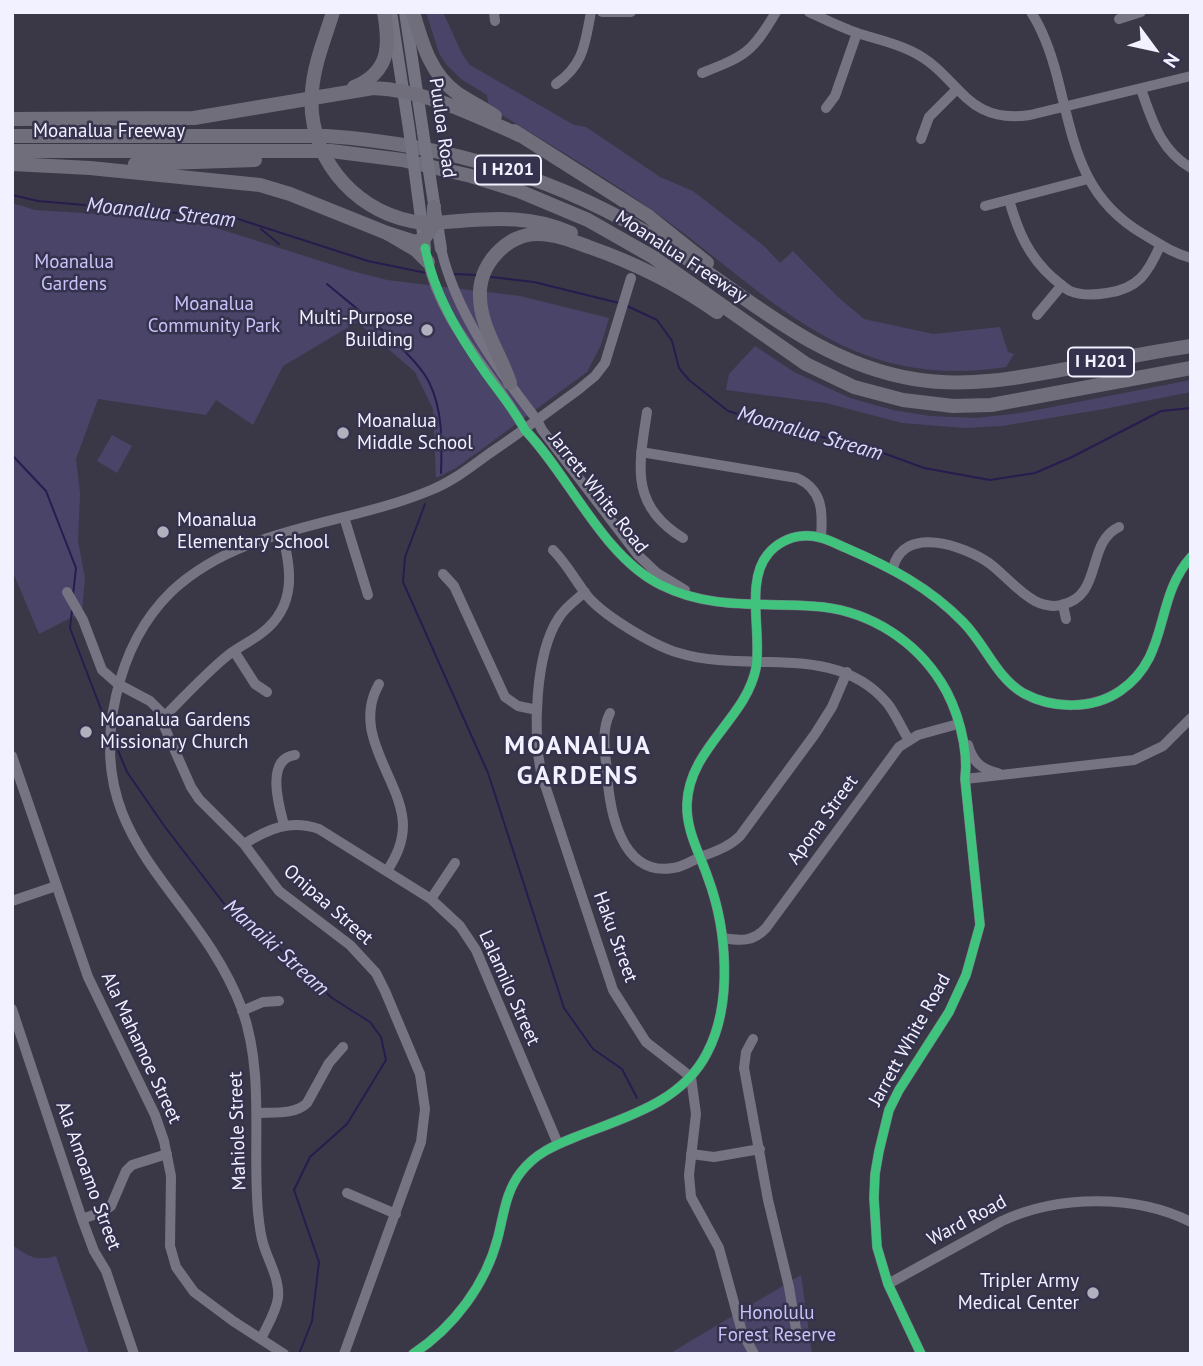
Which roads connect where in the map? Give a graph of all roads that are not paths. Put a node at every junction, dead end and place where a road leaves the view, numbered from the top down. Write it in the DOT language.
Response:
graph roads {
  1 [pos="333,12"];
  2 [pos="384,12"];
  3 [pos="391,12"];
  4 [pos="405,12"];
  5 [pos="413,12"];
  6 [pos="592,12"];
  7 [pos="601,12"];
  8 [pos="631,12"];
  9 [pos="776,12"];
  10 [pos="809,12"];
  11 [pos="1031,12"];
  12 [pos="1141,12"];
  13 [pos="1119,19"];
  14 [pos="857,33"];
  15 [pos="702,73"];
  16 [pos="1191,76"];
  17 [pos="556,84"];
  18 [pos="957,89"];
  19 [pos="1141,89"];
  20 [pos="412,93"];
  21 [pos="329,94"];
  22 [pos="1065,106"];
  23 [pos="826,108"];
  24 [pos="14,119"];
  25 [pos="12,135"];
  26 [pos="519,135"];
  27 [pos="921,139"];
  28 [pos="12,151"];
  29 [pos="12,164"];
  30 [pos="32,164"];
  31 [pos="1191,168"];
  32 [pos="437,169"];
  33 [pos="1087,179"];
  34 [pos="1009,200"];
  35 [pos="985,206"];
  36 [pos="433,207"];
  37 [pos="387,233"];
  38 [pos="1160,246"];
  39 [pos="441,249"];
  40 [pos="426,250"];
  41 [pos="1191,258"];
  42 [pos="624,259"];
  43 [pos="631,278"];
  44 [pos="1062,285"];
  45 [pos="1037,315"];
  46 [pos="796,334"];
  47 [pos="1191,346"];
  48 [pos="806,365"];
  49 [pos="1191,368"];
  50 [pos="509,383"];
  51 [pos="647,412"];
  52 [pos="537,420"];
  53 [pos="524,430"];
  54 [pos="641,452"];
  55 [pos="344,517"];
  56 [pos="1119,527"];
  57 [pos="282,534"];
  58 [pos="821,537"];
  59 [pos="683,538"];
  60 [pos="553,550"];
  61 [pos="1191,557"];
  62 [pos="893,568"];
  63 [pos="443,574"];
  64 [pos="585,592"];
  65 [pos="368,595"];
  66 [pos="696,596"];
  67 [pos="69,597"];
  68 [pos="1063,605"];
  69 [pos="757,606"];
  70 [pos="1066,619"];
  71 [pos="234,651"];
  72 [pos="757,663"];
  73 [pos="847,672"];
  74 [pos="118,684"];
  75 [pos="379,684"];
  76 [pos="267,692"];
  77 [pos="537,710"];
  78 [pos="610,713"];
  79 [pos="165,716"];
  80 [pos="1191,718"];
  81 [pos="958,726"];
  82 [pos="909,740"];
  83 [pos="295,755"];
  84 [pos="12,756"];
  85 [pos="1009,774"];
  86 [pos="965,779"];
  87 [pos="284,825"];
  88 [pos="244,844"];
  89 [pos="700,857"];
  90 [pos="455,863"];
  91 [pos="387,871"];
  92 [pos="56,886"];
  93 [pos="431,899"];
  94 [pos="12,901"];
  95 [pos="723,939"];
  96 [pos="279,1002"];
  97 [pos="12,1009"];
  98 [pos="242,1011"];
  99 [pos="753,1039"];
  100 [pos="343,1047"];
  101 [pos="691,1077"];
  102 [pos="257,1112"];
  103 [pos="558,1144"];
  104 [pos="760,1149"];
  105 [pos="167,1154"];
  106 [pos="691,1154"];
  107 [pos="347,1193"];
  108 [pos="396,1214"];
  109 [pos="82,1219"];
  110 [pos="1191,1222"];
  111 [pos="888,1284"];
  112 [pos="797,1335"];
  113 [pos="261,1339"];
  114 [pos="134,1354"];
  115 [pos="284,1354"];
  116 [pos="344,1354"];
  117 [pos="413,1354"];
  118 [pos="754,1354"];
  119 [pos="921,1354"];
  1 -- 42 [label="highway, bridge"];
  2 -- 21 [label="highway"];
  3 -- 20 [label="main road, Puuloa Road"];
  4 -- 20 [label="main road, Puuloa Road"];
  5 -- 26 [label="highway"];
  6 -- 17 [label="street"];
  7 -- 8 [label="street"];
  9 -- 15 [label="street"];
  10 -- 14 [label="street"];
  11 -- 22 [label="street"];
  12 -- 13 [label="street"];
  14 -- 18 [label="street"];
  14 -- 23 [label="street"];
  16 -- 19 [label="street"];
  18 -- 22 [label="street"];
  18 -- 27 [label="street"];
  19 -- 22 [label="street"];
  19 -- 31 [label="street"];
  20 -- 21 [label="highway"];
  20 -- 26 [label="highway"];
  20 -- 36 [label="main road, Puuloa Road, bridge"];
  20 -- 40 [label="main road, Jarrett White Road, bridge"];
  21 -- 24 [label="highway"];
  22 -- 33 [label="street"];
  25 -- 46 [label="highway, Moanalua Freeway / I H201"];
  26 -- 46 [label="highway"];
  28 -- 32 [label="highway, Moanalua Freeway / I H201"];
  29 -- 30 [label="highway"];
  30 -- 32 [label="highway"];
  30 -- 37 [label="highway"];
  32 -- 48 [label="highway, Moanalua Freeway / I H201"];
  33 -- 34 [label="street"];
  33 -- 38 [label="street"];
  34 -- 35 [label="street"];
  34 -- 44 [label="street"];
  36 -- 39 [label="main road, Puuloa Road, bridge"];
  36 -- 40 [label="highway, bridge"];
  37 -- 40 [label="highway, bridge"];
  37 -- 40 [label="highway, bridge"];
  38 -- 41 [label="street"];
  38 -- 44 [label="street"];
  39 -- 50 [label="street, Jarrett White Road"];
  40 -- 53 [label="street, Jarrett White Road"];
  42 -- 48 [label="highway"];
  42 -- 50 [label="highway"];
  43 -- 52 [label="street, Mahiole Street"];
  44 -- 45 [label="street"];
  46 -- 47 [label="highway, Moanalua Freeway / I H201"];
  48 -- 49 [label="highway, Moanalua Freeway / I H201"];
  50 -- 52 [label="street, Jarrett White Road"];
  51 -- 54 [label="street"];
  52 -- 53 [label="street, Mahiole Street"];
  52 -- 66 [label="street, Jarrett White Road"];
  53 -- 55 [label="street, Mahiole Street"];
  53 -- 66 [label="street, Jarrett White Road"];
  54 -- 58 [label="street"];
  54 -- 59 [label="street"];
  55 -- 57 [label="street, Mahiole Street"];
  55 -- 65 [label="street"];
  56 -- 68 [label="street"];
  57 -- 71 [label="street"];
  57 -- 74 [label="street, Mahiole Street"];
  58 -- 62 [label="street"];
  58 -- 69 [label="street"];
  60 -- 64 [label="street"];
  61 -- 62 [label="street"];
  62 -- 68 [label="street"];
  63 -- 77 [label="street"];
  64 -- 72 [label="street"];
  64 -- 77 [label="street, Haku Street"];
  66 -- 69 [label="street, Jarrett White Road"];
  67 -- 74 [label="street"];
  68 -- 70 [label="street"];
  69 -- 72 [label="street"];
  69 -- 81 [label="street, Jarrett White Road"];
  71 -- 76 [label="street"];
  71 -- 79 [label="street"];
  72 -- 73 [label="street"];
  72 -- 89 [label="street"];
  73 -- 82 [label="street"];
  73 -- 89 [label="street"];
  74 -- 79 [label="street"];
  74 -- 98 [label="street, Mahiole Street"];
  75 -- 91 [label="street"];
  77 -- 101 [label="street, Haku Street"];
  78 -- 89 [label="street"];
  79 -- 88 [label="street, Onipaa Street"];
  80 -- 85 [label="street"];
  81 -- 82 [label="street, Apona Street"];
  81 -- 85 [label="street"];
  81 -- 86 [label="street, Jarrett White Road"];
  82 -- 95 [label="street, Apona Street"];
  83 -- 87 [label="street"];
  84 -- 92 [label="street, Ala Mahamoe Street"];
  85 -- 86 [label="street"];
  86 -- 111 [label="street, Jarrett White Road"];
  87 -- 88 [label="street"];
  87 -- 91 [label="street, Lalamilo Street"];
  88 -- 108 [label="street, Onipaa Street"];
  89 -- 95 [label="street"];
  90 -- 93 [label="street"];
  91 -- 93 [label="street, Lalamilo Street"];
  92 -- 94 [label="street"];
  92 -- 105 [label="street, Ala Mahamoe Street"];
  93 -- 103 [label="street, Lalamilo Street"];
  95 -- 101 [label="street"];
  96 -- 98 [label="street"];
  97 -- 109 [label="street, Ala Amoamo Street"];
  98 -- 102 [label="street, Mahiole Street"];
  99 -- 104 [label="street"];
  100 -- 102 [label="street"];
  101 -- 103 [label="street"];
  101 -- 106 [label="street"];
  102 -- 113 [label="street, Mahiole Street"];
  103 -- 117 [label="street"];
  104 -- 106 [label="street"];
  104 -- 112 [label="street"];
  105 -- 109 [label="street"];
  105 -- 113 [label="street, Ala Mahamoe Street"];
  106 -- 118 [label="street"];
  107 -- 108 [label="street"];
  108 -- 116 [label="street, Onipaa Street"];
  109 -- 114 [label="street, Ala Amoamo Street"];
  110 -- 111 [label="street, Ward Road"];
  111 -- 119 [label="street, Jarrett White Road"];
  113 -- 115 [label="street, Ala Mahamoe Street"];
}
